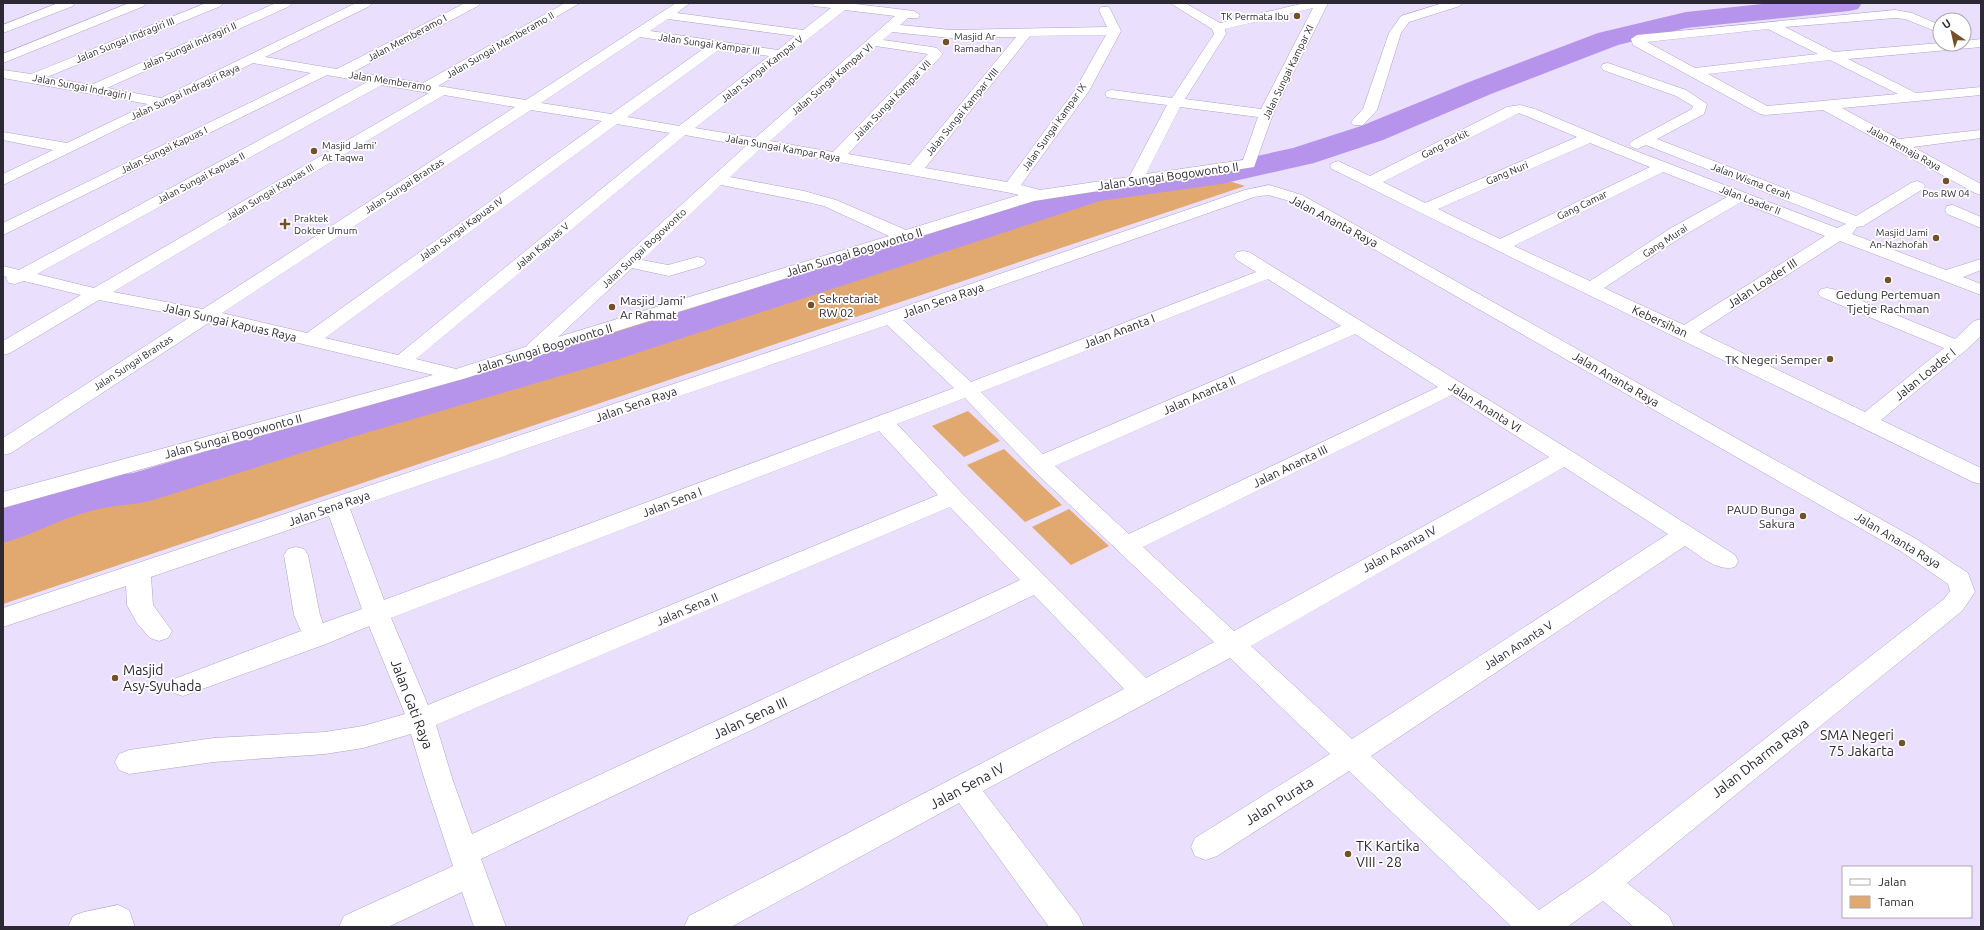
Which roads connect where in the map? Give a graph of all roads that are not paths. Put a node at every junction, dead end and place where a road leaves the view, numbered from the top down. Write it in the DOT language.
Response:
graph roads {
  1 [pos="69,3"];
  2 [pos="140,3"];
  3 [pos="217,3"];
  4 [pos="286,3"];
  5 [pos="366,3"];
  6 [pos="474,3"];
  7 [pos="574,3"];
  8 [pos="684,3"];
  9 [pos="818,3"];
  10 [pos="1176,3"];
  11 [pos="1322,3"];
  12 [pos="1456,3"];
  13 [pos="842,6"];
  14 [pos="1105,10"];
  15 [pos="904,14"];
  16 [pos="665,16"];
  17 [pos="928,17"];
  18 [pos="1769,25"];
  19 [pos="1932,26"];
  20 [pos="1218,27"];
  21 [pos="3,28"];
  22 [pos="889,28"];
  23 [pos="1115,31"];
  24 [pos="638,33"];
  25 [pos="805,34"];
  26 [pos="1025,34"];
  27 [pos="874,42"];
  28 [pos="1973,42"];
  29 [pos="717,45"];
  30 [pos="781,54"];
  31 [pos="1834,56"];
  32 [pos="3,59"];
  33 [pos="252,59"];
  34 [pos="1608,67"];
  35 [pos="332,72"];
  36 [pos="1692,72"];
  37 [pos="3,74"];
  38 [pos="32,78"];
  39 [pos="381,80"];
  40 [pos="435,88"];
  41 [pos="93,89"];
  42 [pos="1980,92"];
  43 [pos="1112,94"];
  44 [pos="1912,96"];
  45 [pos="162,102"];
  46 [pos="1176,102"];
  47 [pos="528,105"];
  48 [pos="1827,106"];
  49 [pos="1520,109"];
  50 [pos="1266,114"];
  51 [pos="613,119"];
  52 [pos="1358,122"];
  53 [pos="682,131"];
  54 [pos="3,136"];
  55 [pos="1590,137"];
  56 [pos="1978,137"];
  57 [pos="1645,140"];
  58 [pos="758,143"];
  59 [pos="1896,144"];
  60 [pos="68,148"];
  61 [pos="1623,151"];
  62 [pos="837,157"];
  63 [pos="1249,164"];
  64 [pos="1338,166"];
  65 [pos="1664,166"];
  66 [pos="914,171"];
  67 [pos="3,180"];
  68 [pos="718,180"];
  69 [pos="1135,181"];
  70 [pos="1370,182"];
  71 [pos="1917,186"];
  72 [pos="1011,188"];
  73 [pos="1269,190"];
  74 [pos="1981,190"];
  75 [pos="1038,194"];
  76 [pos="1740,196"];
  77 [pos="1424,209"];
  78 [pos="1953,210"];
  79 [pos="1858,222"];
  80 [pos="1981,223"];
  81 [pos="3,230"];
  82 [pos="1840,234"];
  83 [pos="904,236"];
  84 [pos="1500,246"];
  85 [pos="1243,256"];
  86 [pos="629,262"];
  87 [pos="697,262"];
  88 [pos="1981,264"];
  89 [pos="3,271"];
  90 [pos="1271,272"];
  91 [pos="22,276"];
  92 [pos="1947,276"];
  93 [pos="3,285"];
  94 [pos="1591,289"];
  95 [pos="1981,290"];
  96 [pos="1827,293"];
  97 [pos="97,294"];
  98 [pos="206,315"];
  99 [pos="890,318"];
  100 [pos="1981,325"];
  101 [pos="1357,326"];
  102 [pos="1685,333"];
  103 [pos="310,340"];
  104 [pos="1958,347"];
  105 [pos="3,349"];
  106 [pos="530,352"];
  107 [pos="401,362"];
  108 [pos="456,375"];
  109 [pos="1453,387"];
  110 [pos="968,390"];
  111 [pos="1867,421"];
  112 [pos="883,422"];
  113 [pos="3,448"];
  114 [pos="1565,456"];
  115 [pos="1040,464"];
  116 [pos="1981,476"];
  117 [pos="953,497"];
  118 [pos="3,500"];
  119 [pos="337,505"];
  120 [pos="1684,535"];
  121 [pos="1127,545"];
  122 [pos="296,555"];
  123 [pos="1726,561"];
  124 [pos="139,573"];
  125 [pos="1959,579"];
  126 [pos="1036,583"];
  127 [pos="376,613"];
  128 [pos="3,618"];
  129 [pos="159,631"];
  130 [pos="317,637"];
  131 [pos="1234,644"];
  132 [pos="183,686"];
  133 [pos="1144,692"];
  134 [pos="421,720"];
  135 [pos="1351,755"];
  136 [pos="129,762"];
  137 [pos="964,787"];
  138 [pos="1206,847"];
  139 [pos="468,863"];
  140 [pos="1604,883"];
  141 [pos="84,927"];
  142 [pos="119,927"];
  143 [pos="355,927"];
  144 [pos="490,927"];
  145 [pos="700,927"];
  146 [pos="1068,927"];
  147 [pos="1534,927"];
  148 [pos="1541,927"];
  149 [pos="1658,927"];
  1 -- 21 [label="street"];
  2 -- 32 [label="street"];
  3 -- 38 [label="street, Jalan Sungai Indragiri III"];
  4 -- 41 [label="street, Jalan Sungai Indragiri II"];
  5 -- 33 [label="street, Jalan Sungai Indragiri Raya"];
  6 -- 35 [label="street, Jalan Memberamo I"];
  7 -- 40 [label="street, Jalan Sungai Memberamo II"];
  8 -- 16 [label="street, Jalan Sungai Brantas"];
  9 -- 13 [label="street"];
  10 -- 20 [label="street"];
  11 -- 20 [label="street"];
  11 -- 50 [label="street, Jalan Sungai Kampar XI"];
  12 -- 52 [label="street"];
  13 -- 15 [label="street"];
  13 -- 25 [label="street, Jalan Sungai Kampar V"];
  14 -- 23 [label="street"];
  15 -- 17 [label="street"];
  15 -- 22 [label="street, Jalan Sungai Kampar VI"];
  16 -- 24 [label="street, Jalan Sungai Brantas"];
  16 -- 25 [label="street, Jalan Sungai Kampar III"];
  18 -- 19 [label="street"];
  18 -- 31 [label="street"];
  18 -- 36 [label="street"];
  20 -- 46 [label="street"];
  22 -- 26 [label="street"];
  22 -- 27 [label="street, Jalan Sungai Kampar VI"];
  23 -- 26 [label="street"];
  23 -- 72 [label="street, Jalan Sungai Kampar IX"];
  24 -- 29 [label="street, Jalan Sungai Kampar III"];
  24 -- 47 [label="street, Jalan Sungai Brantas"];
  25 -- 30 [label="street, Jalan Sungai Kampar V"];
  26 -- 66 [label="street, Jalan Sungai Kampar VIII"];
  27 -- 58 [label="street, Jalan Sungai Kampar VI"];
  27 -- 62 [label="street, Jalan Sungai Kampar VII"];
  28 -- 31 [label="street"];
  29 -- 30 [label="street, Jalan Sungai Kampar III"];
  29 -- 51 [label="street, Jalan Sungai Kapuas IV"];
  30 -- 53 [label="street, Jalan Sungai Kampar V"];
  31 -- 36 [label="street"];
  31 -- 44 [label="street"];
  33 -- 35 [label="street, Jalan Memberamo"];
  33 -- 45 [label="street, Jalan Sungai Indragiri Raya"];
  34 -- 57 [label="street"];
  35 -- 39 [label="street, Jalan Memberamo"];
  35 -- 81 [label="street, Jalan Sungai Kapuas I"];
  36 -- 48 [label="street"];
  37 -- 38 [label="street, Jalan Sungai Indragiri I"];
  38 -- 41 [label="street, Jalan Sungai Indragiri I"];
  39 -- 40 [label="street, Jalan Memberamo"];
  39 -- 91 [label="street, Jalan Sungai Kapuas II"];
  40 -- 47 [label="street, Jalan Memberamo"];
  40 -- 97 [label="street, Jalan Sungai Kapuas III"];
  41 -- 45 [label="street, Jalan Sungai Indragiri I"];
  42 -- 44 [label="street"];
  43 -- 46 [label="street"];
  44 -- 48 [label="street"];
  45 -- 60 [label="street, Jalan Sungai Indragiri Raya"];
  46 -- 50 [label="street"];
  46 -- 69 [label="street"];
  47 -- 51 [label="street, Jalan Sungai Kampar Raya"];
  47 -- 98 [label="street, Jalan Sungai Brantas"];
  48 -- 59 [label="street, Jalan Remaja Raya"];
  49 -- 55 [label="street, Jalan Loader II"];
  49 -- 70 [label="street, Gang Parkit"];
  50 -- 63 [label="street, Jalan Sungai Kampar XI"];
  51 -- 53 [label="street, Jalan Sungai Kampar Raya"];
  51 -- 103 [label="street, Jalan Sungai Kapuas IV"];
  53 -- 58 [label="street, Jalan Sungai Kampar Raya"];
  53 -- 107 [label="street, Jalan Kapuas V"];
  54 -- 60 [label="street"];
  55 -- 61 [label="street, Jalan Loader II"];
  55 -- 77 [label="street, Gang Nuri"];
  56 -- 59 [label="street"];
  57 -- 61 [label="street"];
  57 -- 79 [label="street, Jalan Wisma Cerah"];
  58 -- 62 [label="street, Jalan Sungai Kampar Raya"];
  58 -- 68 [label="street, Jalan Sungai Bogowonto"];
  59 -- 74 [label="street, Jalan Remaja Raya"];
  60 -- 67 [label="street, Jalan Sungai Indragiri Raya"];
  61 -- 65 [label="street, Jalan Loader II"];
  62 -- 66 [label="street, Jalan Sungai Kampar Raya"];
  63 -- 69 [label="street, Jalan Sungai Bogowonto II"];
  64 -- 70 [label="street, Kebersihan"];
  65 -- 76 [label="street, Jalan Loader II"];
  65 -- 84 [label="street, Gang Camar"];
  66 -- 72 [label="street, Jalan Sungai Kampar Raya"];
  68 -- 83 [label="street"];
  68 -- 86 [label="street, Jalan Sungai Bogowonto"];
  69 -- 75 [label="street, Jalan Sungai Bogowonto II"];
  70 -- 77 [label="street, Kebersihan"];
  71 -- 79 [label="street"];
  72 -- 75 [label="street, Jalan Sungai Kampar Raya"];
  73 -- 99 [label="street, Jalan Sena Raya"];
  73 -- 125 [label="street, Jalan Ananta Raya"];
  75 -- 83 [label="street, Jalan Sungai Bogowonto II"];
  76 -- 82 [label="street, Jalan Loader II"];
  76 -- 94 [label="street, Gang Murai"];
  77 -- 84 [label="street, Kebersihan"];
  78 -- 80 [label="street"];
  79 -- 82 [label="street"];
  82 -- 92 [label="street, Jalan Loader II"];
  82 -- 102 [label="street, Jalan Loader III"];
  83 -- 106 [label="street, Jalan Sungai Bogowonto II"];
  84 -- 94 [label="street, Kebersihan"];
  85 -- 90 [label="street, Jalan Ananta VI"];
  86 -- 87 [label="street"];
  86 -- 106 [label="street, Jalan Sungai Bogowonto"];
  88 -- 92 [label="street"];
  89 -- 91 [label="street, Jalan Sungai Kapuas Raya"];
  90 -- 101 [label="street, Jalan Ananta VI"];
  90 -- 110 [label="street, Jalan Ananta I"];
  91 -- 93 [label="street, Jalan Sungai Kapuas II"];
  91 -- 97 [label="street, Jalan Sungai Kapuas Raya"];
  92 -- 95 [label="street, Jalan Loader II"];
  94 -- 102 [label="street, Kebersihan"];
  96 -- 104 [label="street"];
  97 -- 98 [label="street, Jalan Sungai Kapuas Raya"];
  97 -- 105 [label="street, Jalan Sungai Kapuas III"];
  98 -- 103 [label="street, Jalan Sungai Kapuas Raya"];
  98 -- 113 [label="street, Jalan Sungai Brantas"];
  99 -- 110 [label="street"];
  99 -- 119 [label="street, Jalan Sena Raya"];
  100 -- 104 [label="street, Jalan Loader I"];
  101 -- 109 [label="street, Jalan Ananta VI"];
  101 -- 115 [label="street, Jalan Ananta II"];
  102 -- 111 [label="street, Kebersihan"];
  103 -- 107 [label="street, Jalan Sungai Kapuas Raya"];
  104 -- 111 [label="street, Jalan Loader I"];
  106 -- 108 [label="street, Jalan Sungai Bogowonto II"];
  107 -- 108 [label="street, Jalan Sungai Kapuas Raya"];
  108 -- 118 [label="street, Jalan Sungai Bogowonto II"];
  109 -- 114 [label="street, Jalan Ananta VI"];
  109 -- 121 [label="street, Jalan Ananta III"];
  110 -- 112 [label="street, Jalan Sena I"];
  110 -- 115 [label="street"];
  111 -- 116 [label="street, Kebersihan"];
  112 -- 117 [label="street"];
  112 -- 127 [label="street, Jalan Sena I"];
  114 -- 120 [label="street, Jalan Ananta VI"];
  114 -- 131 [label="street, Jalan Ananta IV"];
  115 -- 121 [label="street"];
  117 -- 126 [label="street"];
  117 -- 134 [label="street, Jalan Sena II"];
  119 -- 124 [label="street, Jalan Sena Raya"];
  119 -- 127 [label="street, Jalan Gati Raya"];
  120 -- 123 [label="street, Jalan Ananta VI"];
  120 -- 135 [label="street, Jalan Ananta V"];
  121 -- 131 [label="street"];
  122 -- 130 [label="street"];
  124 -- 128 [label="street, Jalan Sena Raya"];
  124 -- 129 [label="street"];
  125 -- 140 [label="street, Jalan Dharma Raya"];
  126 -- 133 [label="street"];
  126 -- 139 [label="street, Jalan Sena III"];
  127 -- 130 [label="street, Jalan Sena I"];
  127 -- 134 [label="street, Jalan Gati Raya"];
  130 -- 132 [label="street, Jalan Sena I"];
  131 -- 133 [label="street, Jalan Sena IV"];
  131 -- 135 [label="street"];
  133 -- 137 [label="street, Jalan Sena IV"];
  134 -- 136 [label="street, Jalan Sena II"];
  134 -- 139 [label="street, Jalan Gati Raya"];
  135 -- 138 [label="street, Jalan Purata"];
  135 -- 147 [label="street"];
  137 -- 145 [label="street, Jalan Sena IV"];
  137 -- 146 [label="street"];
  139 -- 143 [label="street, Jalan Sena III"];
  139 -- 144 [label="street, Jalan Gati Raya"];
  140 -- 148 [label="street, Jalan Dharma Raya"];
  140 -- 149 [label="street"];
  141 -- 142 [label="street"];
}
